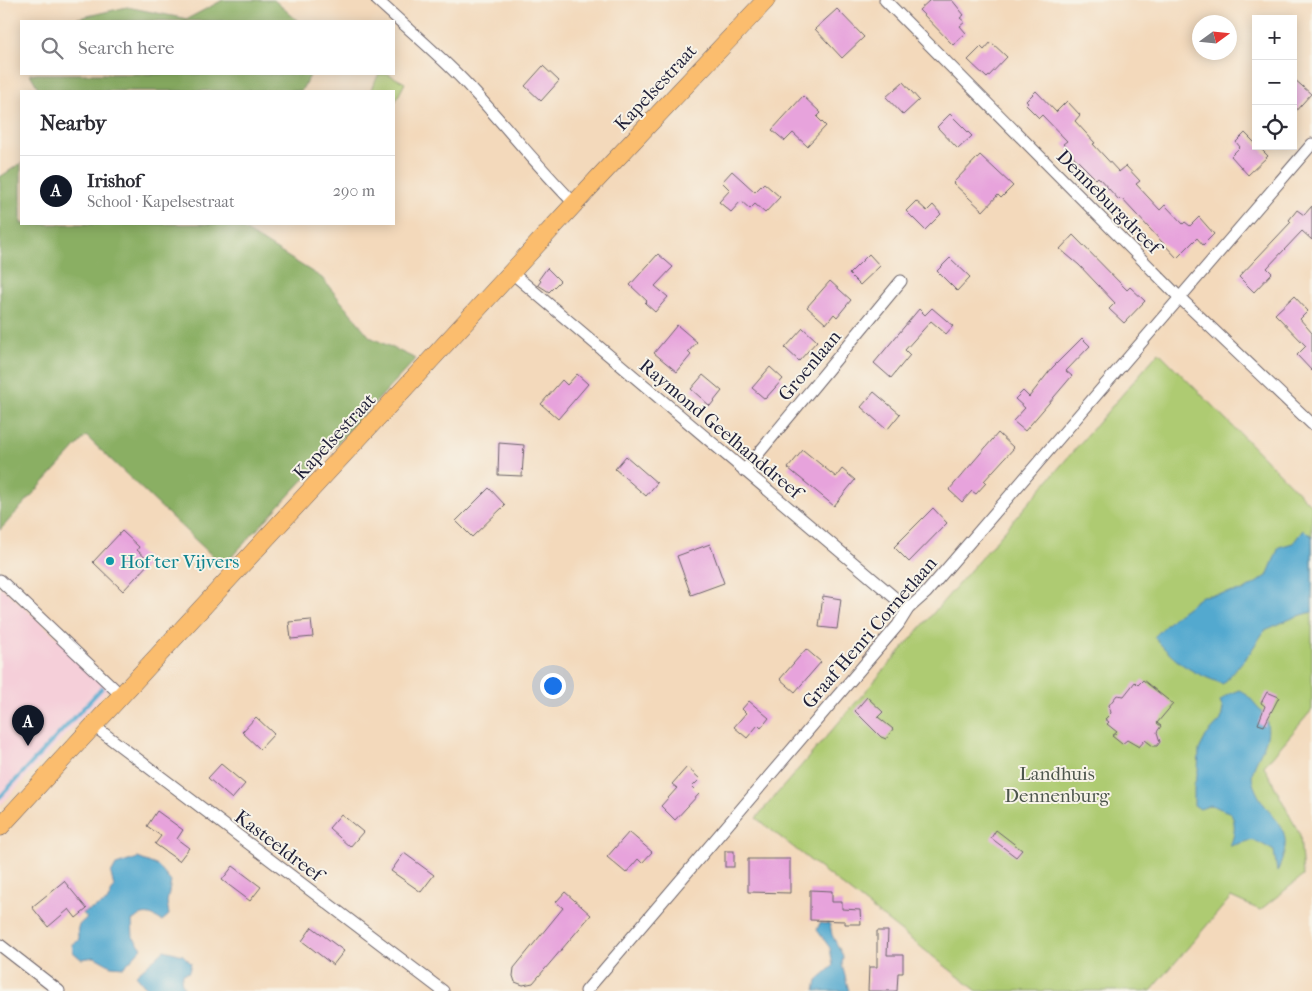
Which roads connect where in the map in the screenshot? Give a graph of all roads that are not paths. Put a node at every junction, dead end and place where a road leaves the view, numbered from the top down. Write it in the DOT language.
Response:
graph roads {
  1 [pos="377,0"];
  2 [pos="766,0"];
  3 [pos="885,0"];
  4 [pos="1312,144"];
  5 [pos="575,204"];
  6 [pos="512,273"];
  7 [pos="901,282"];
  8 [pos="1180,298"];
  9 [pos="1312,424"];
  10 [pos="744,471"];
  11 [pos="0,580"];
  12 [pos="908,609"];
  13 [pos="122,696"];
  14 [pos="94,726"];
  15 [pos="0,828"];
  16 [pos="0,945"];
  17 [pos="59,991"];
  18 [pos="443,991"];
  19 [pos="586,991"];
  1 -- 5 [label="street"];
  2 -- 5 [label="main road, Kapelsestraat"];
  3 -- 8 [label="street, Denneburgdreef"];
  4 -- 8 [label="street, Graaf Henri Cornetlaan"];
  5 -- 6 [label="main road, Kapelsestraat"];
  6 -- 10 [label="street, Raymond Geelhanddreef"];
  6 -- 13 [label="main road, Kapelsestraat"];
  7 -- 10 [label="street, Groenlaan"];
  8 -- 9 [label="street, Denneburgdreef"];
  8 -- 12 [label="street, Graaf Henri Cornetlaan"];
  10 -- 12 [label="street, Raymond Geelhanddreef"];
  11 -- 13 [label="street"];
  12 -- 19 [label="street, Graaf Henri Cornetlaan"];
  13 -- 14 [label="main road, Kapelsestraat"];
  14 -- 15 [label="main road, Kapelsestraat"];
  14 -- 18 [label="street, Kasteeldreef"];
  16 -- 17 [label="street"];
}
